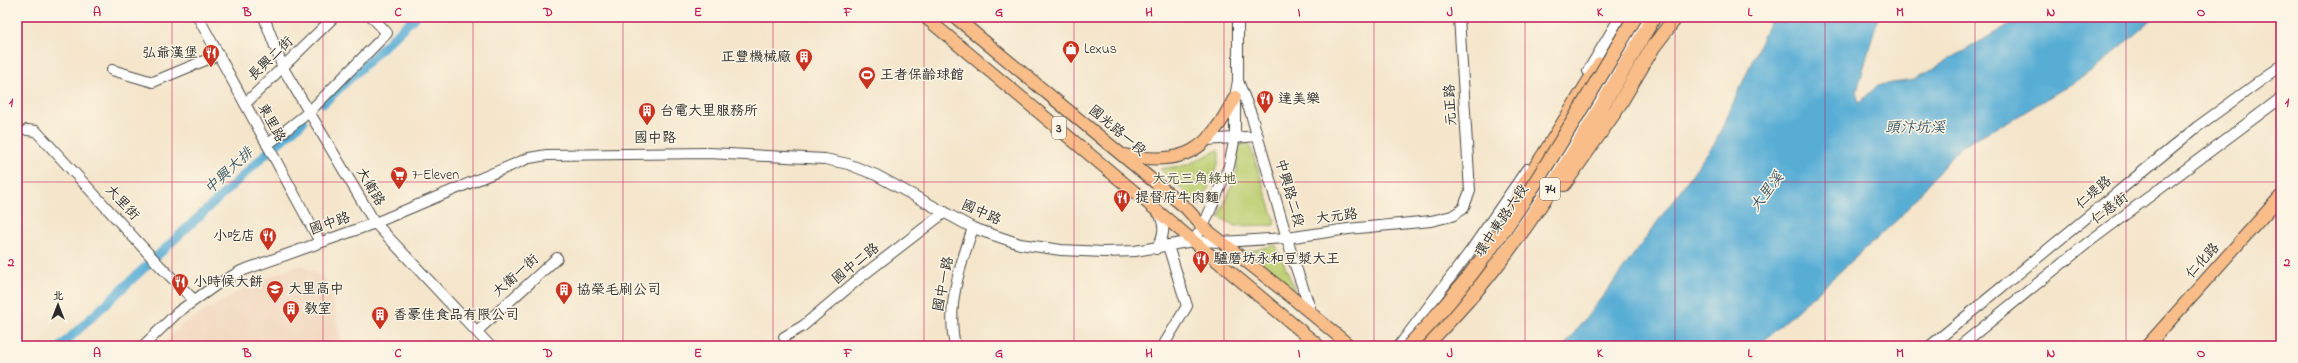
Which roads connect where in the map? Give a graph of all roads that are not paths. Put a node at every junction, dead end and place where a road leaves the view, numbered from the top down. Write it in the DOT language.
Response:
graph roads {
  1 [pos="198,17"];
  2 [pos="264,17"];
  3 [pos="334,17"];
  4 [pos="372,17"];
  5 [pos="925,17"];
  6 [pos="955,17"];
  7 [pos="1238,17"];
  8 [pos="1459,17"];
  9 [pos="1620,17"];
  10 [pos="1628,17"];
  11 [pos="1636,17"];
  12 [pos="1644,17"];
  13 [pos="1654,17"];
  14 [pos="1676,17"];
  15 [pos="218,55"];
  16 [pos="2281,66"];
  17 [pos="283,68"];
  18 [pos="112,70"];
  19 [pos="1238,81"];
  20 [pos="1235,97"];
  21 [pos="2281,98"];
  22 [pos="245,104"];
  23 [pos="309,112"];
  24 [pos="27,130"];
  25 [pos="1258,136"];
  26 [pos="1235,137"];
  27 [pos="1206,140"];
  28 [pos="269,148"];
  29 [pos="1122,155"];
  30 [pos="1470,191"];
  31 [pos="2281,196"];
  32 [pos="945,212"];
  33 [pos="1160,213"];
  34 [pos="375,223"];
  35 [pos="1506,226"];
  36 [pos="1203,227"];
  37 [pos="972,228"];
  38 [pos="1520,233"];
  39 [pos="1286,238"];
  40 [pos="1193,241"];
  41 [pos="320,242"];
  42 [pos="1222,242"];
  43 [pos="1168,246"];
  44 [pos="1156,249"];
  45 [pos="557,258"];
  46 [pos="194,300"];
  47 [pos="1312,314"];
  48 [pos="477,331"];
  49 [pos="784,337"];
  50 [pos="1410,344"];
  51 [pos="144,346"];
  52 [pos="490,346"];
  53 [pos="955,346"];
  54 [pos="1163,346"];
  55 [pos="1319,346"];
  56 [pos="1350,346"];
  57 [pos="1399,346"];
  58 [pos="1425,346"];
  59 [pos="1930,346"];
  60 [pos="1960,346"];
  61 [pos="2148,346"];
  1 -- 15 [label="street, 東里路"];
  2 -- 17 [label="street, 大衛路"];
  3 -- 17 [label="street, 長興二街"];
  4 -- 23 [label="street"];
  5 -- 33 [label="main road, 3"];
  6 -- 29 [label="main road, 國光路一段 / 3"];
  7 -- 19 [label="street, 中興路二段"];
  8 -- 30 [label="street, 元正路"];
  9 -- 57 [label="street, 環中東路六段"];
  10 -- 35 [label="highway, bridge"];
  11 -- 35 [label="highway, 74, bridge"];
  12 -- 50 [label="street, 環中東路六段"];
  13 -- 38 [label="highway, 74"];
  14 -- 38 [label="highway, 74"];
  15 -- 18 [label="street"];
  15 -- 22 [label="street, 東里路"];
  16 -- 59 [label="street, 仁堤路"];
  17 -- 22 [label="street, 長興二街"];
  17 -- 23 [label="street, 大衛路"];
  19 -- 20 [label="street, 中興路二段"];
  19 -- 25 [label="street, 中興路二段"];
  20 -- 26 [label="street, 中興路二段"];
  20 -- 27 [label="main road"];
  21 -- 60 [label="street, 仁慈街"];
  22 -- 28 [label="street, 東里路"];
  23 -- 28 [label="street"];
  23 -- 34 [label="street, 大衛路"];
  24 -- 46 [label="street, 大里街"];
  25 -- 26 [label="street"];
  25 -- 39 [label="street, 中興路二段"];
  26 -- 27 [label="street"];
  26 -- 36 [label="street, 中興路二段"];
  27 -- 29 [label="main road"];
  28 -- 41 [label="street, 東里路"];
  29 -- 36 [label="main road, 國光路一段 / 3"];
  30 -- 39 [label="street, 大元路"];
  31 -- 61 [label="main road, 仁化路"];
  32 -- 34 [label="street, 國中路"];
  32 -- 37 [label="street, 國中路"];
  32 -- 49 [label="street, 國中二路"];
  33 -- 40 [label="main road, 3"];
  33 -- 44 [label="street"];
  34 -- 41 [label="street, 國中路"];
  34 -- 48 [label="street, 大衛路"];
  35 -- 50 [label="highway, 74, bridge"];
  36 -- 40 [label="street, 中興路二段"];
  36 -- 42 [label="main road, 國光路一段 / 3"];
  37 -- 44 [label="street, 國中路"];
  37 -- 53 [label="street, 國中一路"];
  38 -- 58 [label="highway, 74"];
  39 -- 42 [label="street, 大元路"];
  39 -- 47 [label="street, 中興路二段"];
  40 -- 42 [label="street, 大元路"];
  40 -- 43 [label="street, 國中路"];
  40 -- 55 [label="main road, 3"];
  41 -- 46 [label="street, 國中路"];
  42 -- 47 [label="main road, 國光路一段 / 3"];
  43 -- 44 [label="street, 國中路"];
  43 -- 54 [label="street"];
  45 -- 48 [label="street, 大衛一街"];
  46 -- 51 [label="street, 國中路"];
  47 -- 56 [label="main road, 國光路一段 / 3"];
  48 -- 52 [label="street, 大衛路"];
}
